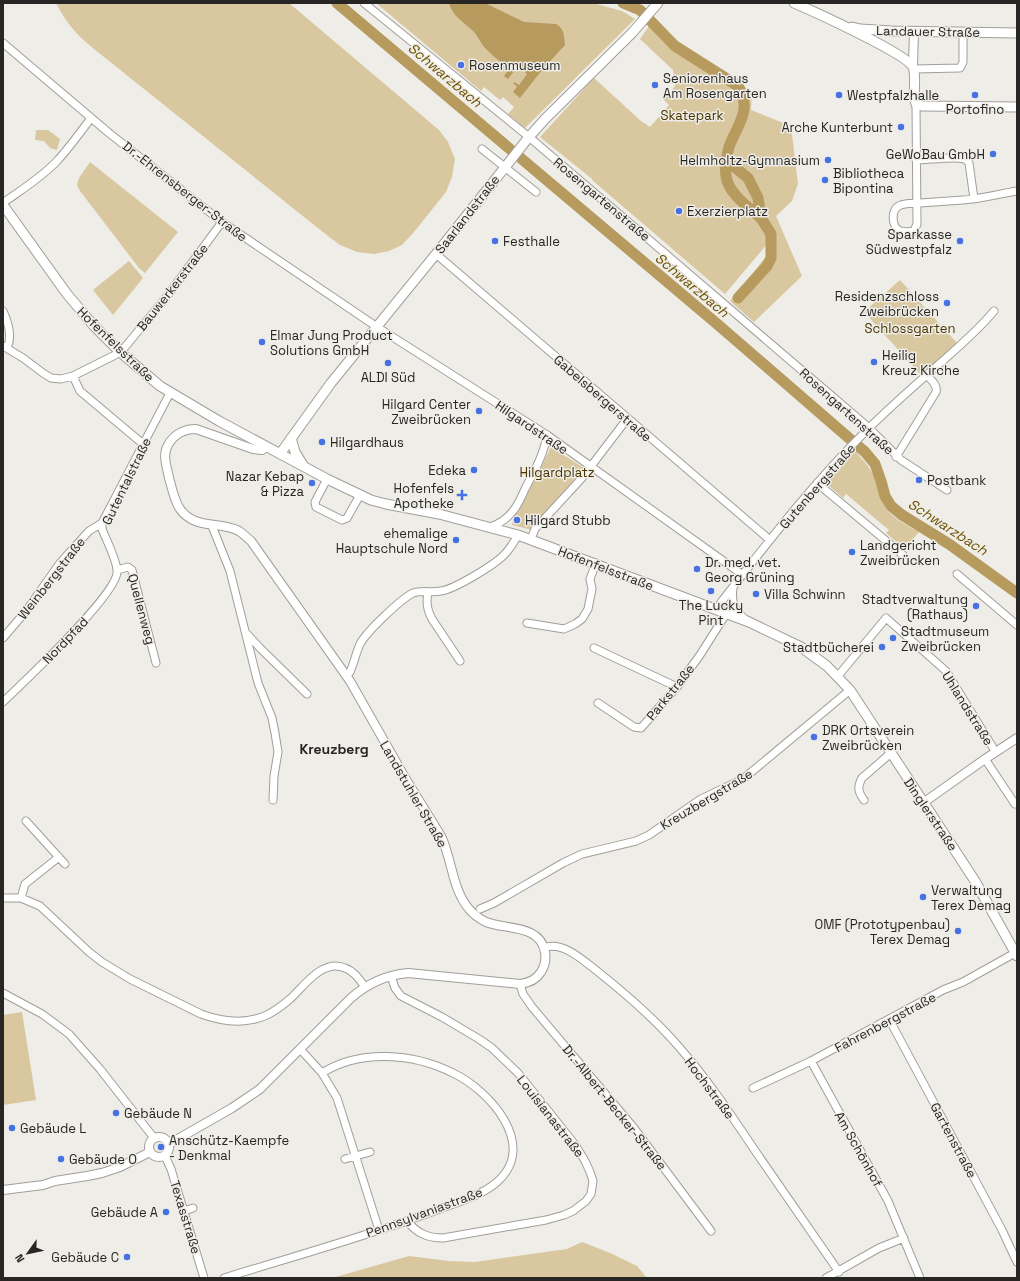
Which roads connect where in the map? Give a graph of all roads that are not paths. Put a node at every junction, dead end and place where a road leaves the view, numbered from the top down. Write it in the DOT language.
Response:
graph roads {
  1 [pos="364,3"];
  2 [pos="658,3"];
  3 [pos="794,3"];
  4 [pos="839,23"];
  5 [pos="872,30"];
  6 [pos="914,31"];
  7 [pos="963,32"];
  8 [pos="1017,33"];
  9 [pos="3,43"];
  10 [pos="897,54"];
  11 [pos="913,68"];
  12 [pos="916,104"];
  13 [pos="1017,107"];
  14 [pos="91,118"];
  15 [pos="529,137"];
  16 [pos="482,149"];
  17 [pos="916,160"];
  18 [pos="506,165"];
  19 [pos="1017,191"];
  20 [pos="536,192"];
  21 [pos="974,199"];
  22 [pos="916,203"];
  23 [pos="3,204"];
  24 [pos="222,222"];
  25 [pos="436,254"];
  26 [pos="3,311"];
  27 [pos="994,311"];
  28 [pos="377,327"];
  29 [pos="4,348"];
  30 [pos="120,352"];
  31 [pos="927,375"];
  32 [pos="72,376"];
  33 [pos="170,393"];
  34 [pos="628,419"];
  35 [pos="869,428"];
  36 [pos="547,435"];
  37 [pos="291,438"];
  38 [pos="143,444"];
  39 [pos="267,447"];
  40 [pos="280,454"];
  41 [pos="896,457"];
  42 [pos="304,466"];
  43 [pos="591,467"];
  44 [pos="327,479"];
  45 [pos="817,483"];
  46 [pos="947,490"];
  47 [pos="360,495"];
  48 [pos="102,523"];
  49 [pos="212,526"];
  50 [pos="490,527"];
  51 [pos="518,535"];
  52 [pos="531,540"];
  53 [pos="770,540"];
  54 [pos="903,555"];
  55 [pos="596,564"];
  56 [pos="117,570"];
  57 [pos="957,574"];
  58 [pos="743,575"];
  59 [pos="732,588"];
  60 [pos="428,592"];
  61 [pos="716,610"];
  62 [pos="726,614"];
  63 [pos="749,622"];
  64 [pos="527,623"];
  65 [pos="1017,625"];
  66 [pos="245,632"];
  67 [pos="3,638"];
  68 [pos="594,648"];
  69 [pos="460,661"];
  70 [pos="156,663"];
  71 [pos="347,676"];
  72 [pos="838,676"];
  73 [pos="677,687"];
  74 [pos="850,690"];
  75 [pos="307,694"];
  76 [pos="3,702"];
  77 [pos="598,703"];
  78 [pos="1017,738"];
  79 [pos="995,751"];
  80 [pos="891,753"];
  81 [pos="985,759"];
  82 [pos="273,800"];
  83 [pos="864,800"];
  84 [pos="923,803"];
  85 [pos="1015,804"];
  86 [pos="26,821"];
  87 [pos="59,857"];
  88 [pos="65,864"];
  89 [pos="3,898"];
  90 [pos="21,898"];
  91 [pos="480,909"];
  92 [pos="544,948"];
  93 [pos="1016,955"];
  94 [pos="391,976"];
  95 [pos="520,984"];
  96 [pos="365,987"];
  97 [pos="3,993"];
  98 [pos="889,1019"];
  99 [pos="300,1049"];
  100 [pos="810,1061"];
  101 [pos="322,1072"];
  102 [pos="753,1088"];
  103 [pos="154,1138"];
  104 [pos="169,1144"];
  105 [pos="150,1152"];
  106 [pos="370,1152"];
  107 [pos="165,1156"];
  108 [pos="356,1156"];
  109 [pos="345,1159"];
  110 [pos="55,1181"];
  111 [pos="3,1185"];
  112 [pos="3,1190"];
  113 [pos="194,1208"];
  114 [pos="184,1211"];
  115 [pos="407,1221"];
  116 [pos="379,1230"];
  117 [pos="711,1231"];
  118 [pos="904,1238"];
  119 [pos="1017,1262"];
  120 [pos="839,1272"];
  121 [pos="204,1278"];
  122 [pos="224,1278"];
  123 [pos="826,1278"];
  124 [pos="920,1278"];
  1 -- 15 [label="street, Rosengartenstraße"];
  2 -- 15 [label="main road, Saarlandstraße"];
  3 -- 4 [label="main road, Landauer Straße"];
  4 -- 5 [label="main road, Landauer Straße"];
  4 -- 10 [label="main road, Landauer Straße"];
  5 -- 6 [label="main road, Landauer Straße"];
  5 -- 10 [label="main road"];
  6 -- 7 [label="main road, Landauer Straße"];
  6 -- 11 [label="street"];
  7 -- 8 [label="main road, Landauer Straße"];
  7 -- 11 [label="street"];
  9 -- 14 [label="street, Dr.-Ehrensberger-Straße"];
  10 -- 11 [label="main road, Landauer Straße"];
  11 -- 12 [label="main road"];
  12 -- 13 [label="main road"];
  12 -- 17 [label="street"];
  14 -- 23 [label="street"];
  14 -- 24 [label="street, Dr.-Ehrensberger-Straße"];
  15 -- 18 [label="main road, Saarlandstraße"];
  15 -- 35 [label="street, Rosengartenstraße"];
  16 -- 18 [label="street"];
  17 -- 21 [label="street"];
  17 -- 22 [label="street"];
  18 -- 20 [label="street"];
  18 -- 25 [label="main road, Saarlandstraße"];
  19 -- 21 [label="street"];
  21 -- 22 [label="street"];
  22 -- 22 [label="street"];
  23 -- 30 [label="main road, Hofenfelsstraße"];
  24 -- 28 [label="street, Dr.-Ehrensberger-Straße"];
  24 -- 30 [label="street, Bauwerkerstraße"];
  25 -- 28 [label="main road, Saarlandstraße"];
  25 -- 34 [label="street, Gabelsbergerstraße"];
  26 -- 29 [label="street"];
  27 -- 31 [label="street, Gutenbergstraße"];
  28 -- 36 [label="street, Hilgardstraße"];
  28 -- 37 [label="main road, Saarlandstraße"];
  29 -- 32 [label="street"];
  30 -- 32 [label="street"];
  30 -- 33 [label="main road, Hofenfelsstraße"];
  31 -- 35 [label="street, Gutenbergstraße"];
  31 -- 41 [label="street"];
  32 -- 38 [label="street"];
  33 -- 38 [label="street, Gutentalstraße"];
  33 -- 39 [label="main road, Hofenfelsstraße"];
  34 -- 43 [label="street"];
  34 -- 53 [label="street, Gabelsbergerstraße"];
  35 -- 41 [label="street, Rosengartenstraße"];
  35 -- 45 [label="street, Gutenbergstraße"];
  36 -- 43 [label="street, Hilgardstraße"];
  36 -- 50 [label="street"];
  37 -- 40 [label="main road, Saarlandstraße"];
  37 -- 42 [label="main road"];
  38 -- 48 [label="street, Gutentalstraße"];
  39 -- 40 [label="main road, Hofenfelsstraße"];
  39 -- 49 [label="street, Landstuhler Straße"];
  40 -- 42 [label="main road, Hofenfelsstraße"];
  41 -- 46 [label="street, Rosengartenstraße"];
  42 -- 44 [label="main road, Hofenfelsstraße"];
  43 -- 52 [label="street"];
  43 -- 58 [label="street, Hilgardstraße"];
  44 -- 47 [label="main road, Hofenfelsstraße"];
  44 -- 47 [label="street"];
  45 -- 53 [label="street, Gutenbergstraße"];
  45 -- 54 [label="street"];
  47 -- 50 [label="main road, Hofenfelsstraße"];
  48 -- 56 [label="street, Gutentalstraße"];
  48 -- 67 [label="street, Weinbergstraße"];
  49 -- 66 [label="street"];
  49 -- 71 [label="street, Landstuhler Straße"];
  50 -- 51 [label="main road, Hofenfelsstraße"];
  51 -- 52 [label="main road, Hofenfelsstraße"];
  51 -- 60 [label="street"];
  52 -- 55 [label="main road, Hofenfelsstraße"];
  53 -- 58 [label="street, Gutenbergstraße"];
  55 -- 61 [label="main road, Hofenfelsstraße"];
  55 -- 64 [label="street"];
  56 -- 70 [label="street, Quellenweg"];
  56 -- 76 [label="street, Nordpfad"];
  57 -- 65 [label="street"];
  58 -- 59 [label="street, Gutenbergstraße"];
  59 -- 61 [label="street, Gutenbergstraße"];
  59 -- 63 [label="street"];
  60 -- 69 [label="street"];
  60 -- 71 [label="street"];
  61 -- 62 [label="main road, Hofenfelsstraße"];
  62 -- 63 [label="main road, Hofenfelsstraße"];
  62 -- 73 [label="street, Parkstraße"];
  63 -- 72 [label="main road, Hofenfelsstraße"];
  66 -- 75 [label="street"];
  66 -- 82 [label="street"];
  68 -- 73 [label="street"];
  71 -- 92 [label="street, Landstuhler Straße"];
  72 -- 74 [label="main road, Dinglerstraße"];
  72 -- 79 [label="street, Uhlandstraße"];
  73 -- 77 [label="street, Parkstraße"];
  74 -- 80 [label="main road, Dinglerstraße"];
  74 -- 91 [label="street, Kreuzbergstraße"];
  78 -- 79 [label="street"];
  79 -- 81 [label="street"];
  80 -- 83 [label="street"];
  80 -- 84 [label="main road, Dinglerstraße"];
  81 -- 84 [label="street"];
  81 -- 85 [label="street"];
  84 -- 93 [label="main road, Dinglerstraße"];
  86 -- 87 [label="street"];
  87 -- 88 [label="street"];
  87 -- 90 [label="street"];
  89 -- 90 [label="street"];
  90 -- 96 [label="street"];
  92 -- 95 [label="street"];
  92 -- 120 [label="street, Hochstraße"];
  93 -- 98 [label="street, Fahrenbergstraße"];
  94 -- 95 [label="street"];
  94 -- 96 [label="street"];
  94 -- 115 [label="street, Louisianastraße"];
  95 -- 117 [label="street, Dr.-Albert-Becker-Straße"];
  96 -- 99 [label="street"];
  97 -- 103 [label="street"];
  98 -- 100 [label="street, Fahrenbergstraße"];
  98 -- 119 [label="street, Gartenstraße"];
  99 -- 101 [label="street"];
  99 -- 104 [label="street"];
  100 -- 102 [label="street, Fahrenbergstraße"];
  100 -- 118 [label="street, Am Schönhof"];
  101 -- 108 [label="street"];
  101 -- 115 [label="street, Pennsylvaniastraße"];
  103 -- 104 [label="street"];
  103 -- 105 [label="street"];
  104 -- 107 [label="street"];
  105 -- 107 [label="street"];
  105 -- 110 [label="street"];
  106 -- 108 [label="street"];
  107 -- 114 [label="street, Texasstraße"];
  108 -- 109 [label="street"];
  108 -- 116 [label="street"];
  110 -- 111 [label="street"];
  110 -- 112 [label="street"];
  113 -- 114 [label="street"];
  114 -- 121 [label="street, Texasstraße"];
  115 -- 116 [label="street, Pennsylvaniastraße"];
  116 -- 122 [label="street, Pennsylvaniastraße"];
  118 -- 120 [label="street"];
  118 -- 124 [label="street, Am Schönhof"];
  120 -- 123 [label="street"];
}
